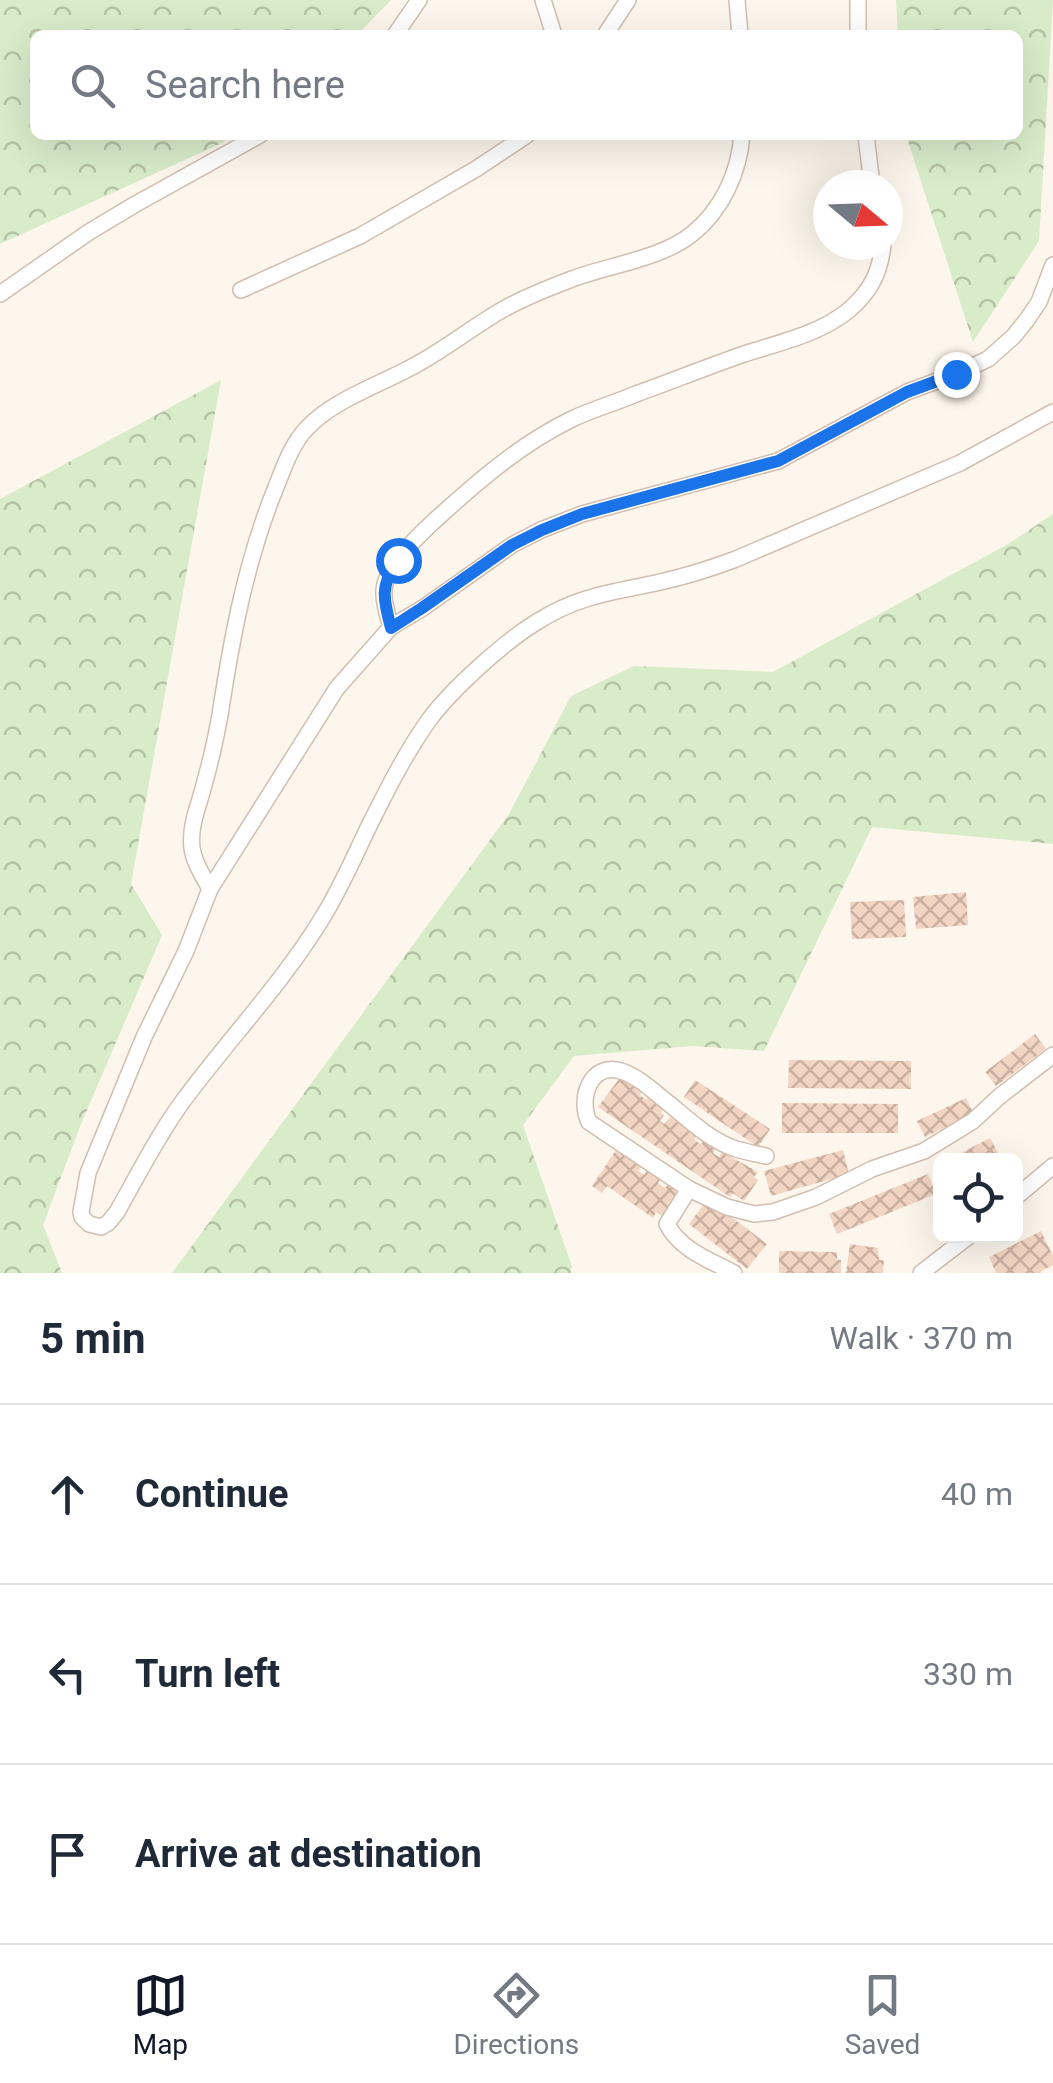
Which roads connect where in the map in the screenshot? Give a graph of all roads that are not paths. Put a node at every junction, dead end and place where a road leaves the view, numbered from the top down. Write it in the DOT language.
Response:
graph roads {
  1 [pos="419,0"];
  2 [pos="543,0"];
  3 [pos="628,0"];
  4 [pos="737,0"];
  5 [pos="858,0"];
  6 [pos="398,30"];
  7 [pos="552,30"];
  8 [pos="608,30"];
  9 [pos="740,30"];
  10 [pos="858,30"];
  11 [pos="251,140"];
  12 [pos="519,140"];
  13 [pos="741,140"];
  14 [pos="867,140"];
  15 [pos="870,170"];
  16 [pos="881,260"];
  17 [pos="1053,265"];
  18 [pos="241,290"];
  19 [pos="0,294"];
  20 [pos="1053,412"];
  21 [pos="391,628"];
  22 [pos="210,889"];
  23 [pos="1053,1056"];
  24 [pos="766,1156"];
  25 [pos="1053,1166"];
  26 [pos="688,1189"];
  27 [pos="1023,1191"];
  28 [pos="960,1243"];
  29 [pos="734,1273"];
  30 [pos="921,1273"];
  1 -- 6 [label="street"];
  2 -- 7 [label="street"];
  3 -- 8 [label="street"];
  4 -- 9 [label="street"];
  5 -- 10 [label="street"];
  11 -- 19 [label="street"];
  12 -- 18 [label="street"];
  13 -- 22 [label="street"];
  14 -- 15 [label="street"];
  16 -- 21 [label="street"];
  17 -- 21 [label="street"];
  20 -- 22 [label="street"];
  21 -- 22 [label="street"];
  23 -- 26 [label="street"];
  24 -- 26 [label="street"];
  25 -- 27 [label="street"];
  26 -- 29 [label="street"];
  28 -- 30 [label="street"];
}
